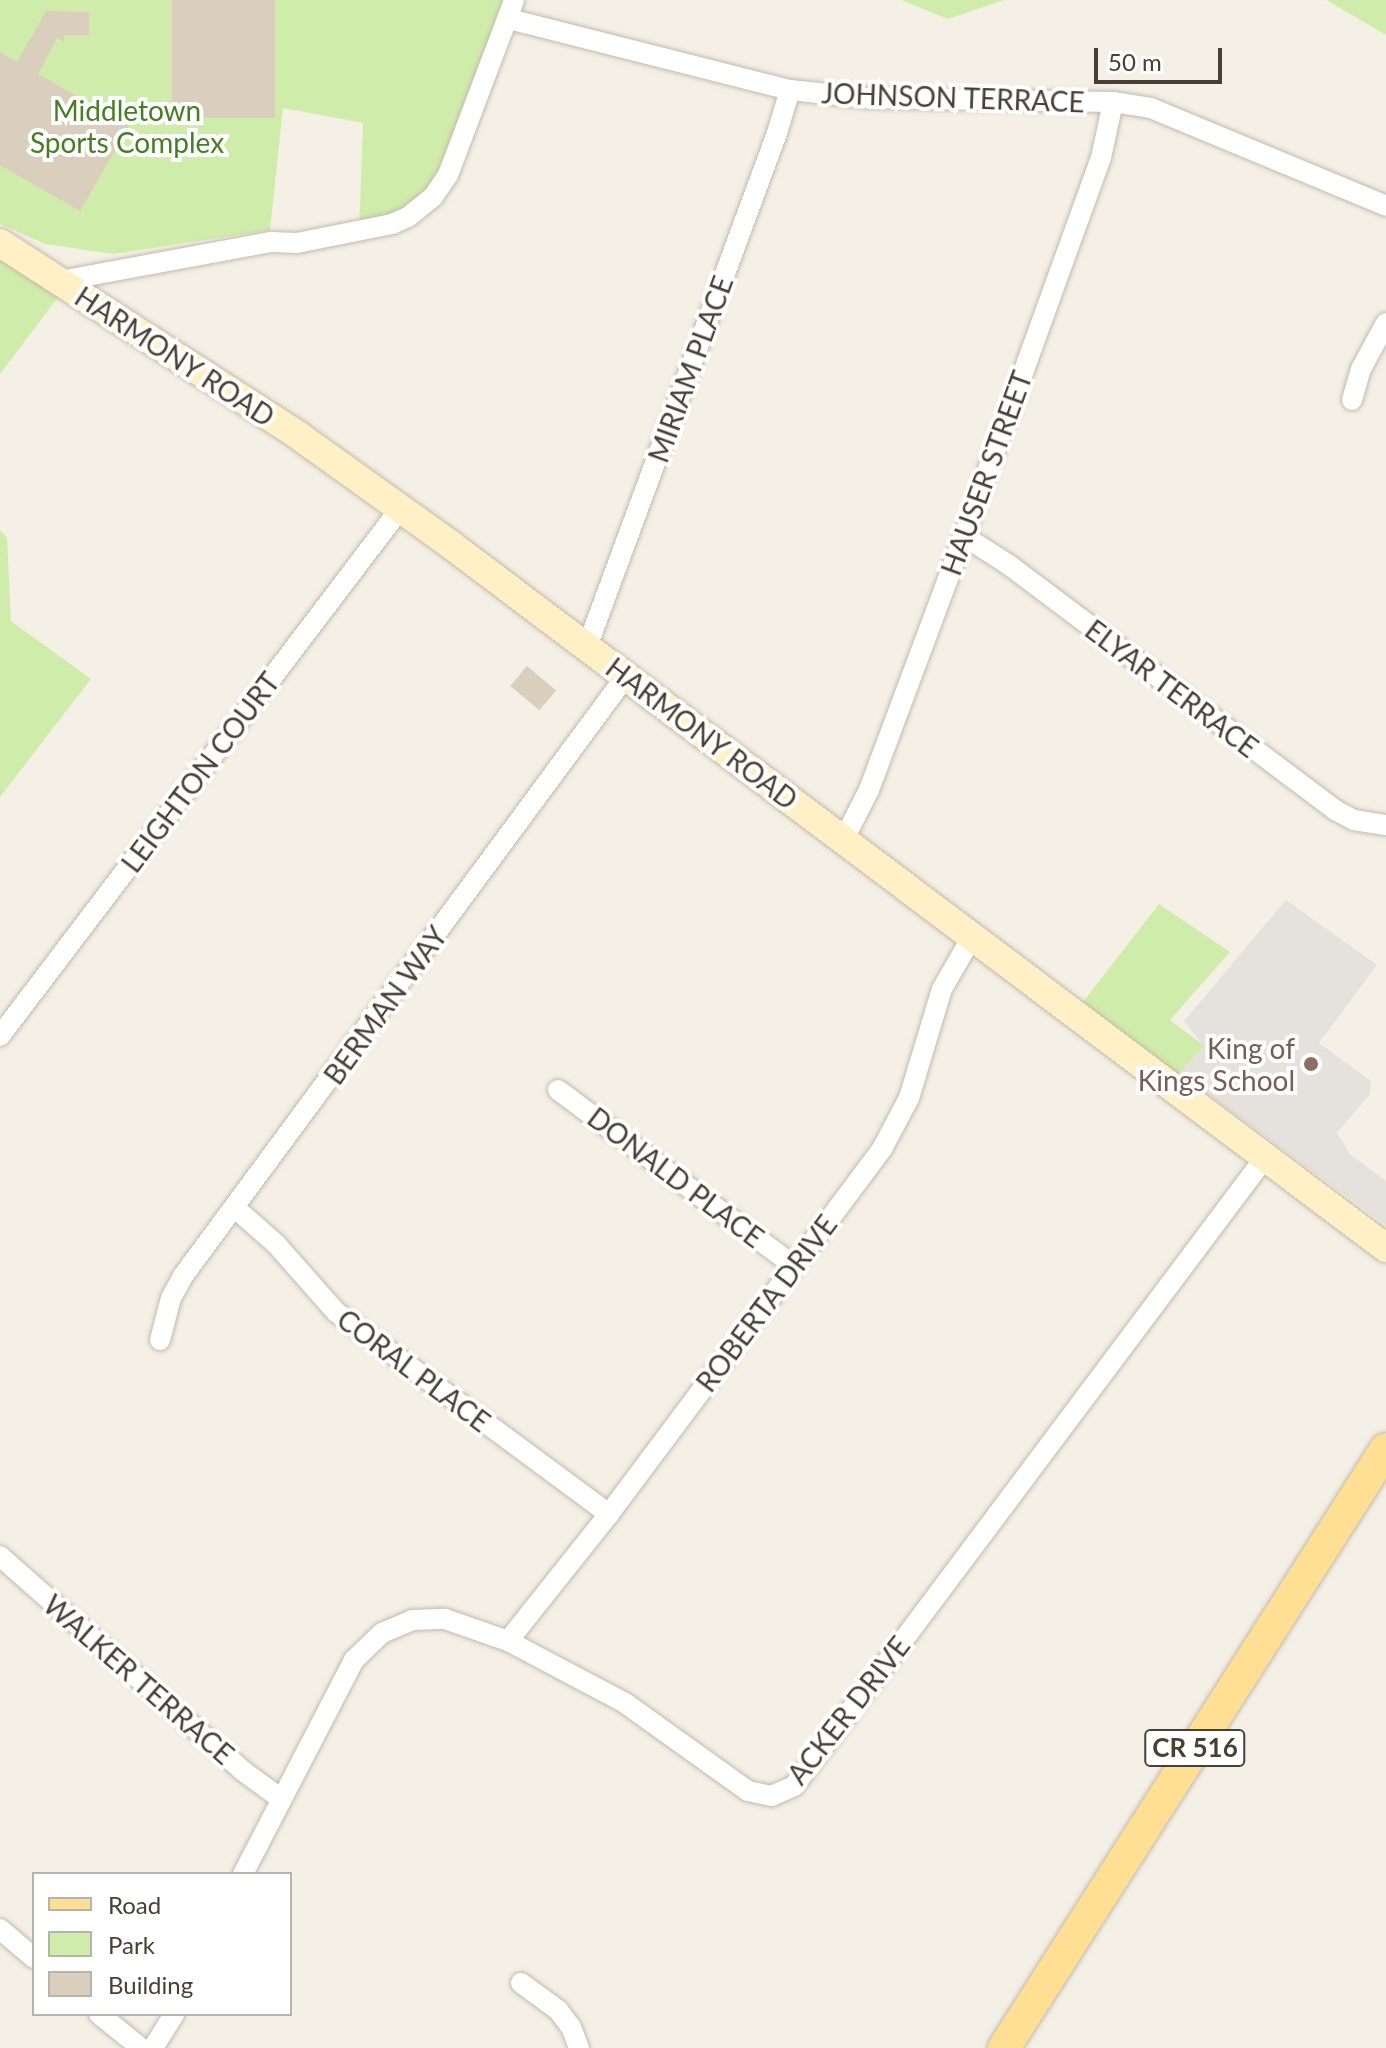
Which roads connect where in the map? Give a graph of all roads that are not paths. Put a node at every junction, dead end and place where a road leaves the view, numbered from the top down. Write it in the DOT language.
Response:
graph roads {
  1 [pos="511,9"];
  2 [pos="790,90"];
  3 [pos="1113,102"];
  4 [pos="1386,206"];
  5 [pos="0,243"];
  6 [pos="60,281"];
  7 [pos="1386,323"];
  8 [pos="1352,400"];
  9 [pos="400,509"];
  10 [pos="964,536"];
  11 [pos="587,647"];
  12 [pos="626,676"];
  13 [pos="1386,825"];
  14 [pos="844,839"];
  15 [pos="972,937"];
  16 [pos="0,1036"];
  17 [pos="558,1090"];
  18 [pos="1266,1156"];
  19 [pos="235,1208"];
  20 [pos="1386,1248"];
  21 [pos="793,1265"];
  22 [pos="160,1340"];
  23 [pos="1386,1449"];
  24 [pos="609,1514"];
  25 [pos="0,1556"];
  26 [pos="508,1641"];
  27 [pos="280,1798"];
  28 [pos="244,1872"];
  29 [pos="0,1929"];
  30 [pos="32,1956"];
  31 [pos="521,1983"];
  32 [pos="101,2016"];
  33 [pos="173,2016"];
  34 [pos="141,2048"];
  35 [pos="153,2048"];
  36 [pos="579,2048"];
  37 [pos="1004,2048"];
  1 -- 2 [label="street, JOHNSON TERRACE"];
  1 -- 6 [label="street"];
  2 -- 3 [label="street, JOHNSON TERRACE"];
  2 -- 11 [label="street, MIRIAM PLACE"];
  3 -- 4 [label="street, JOHNSON TERRACE"];
  3 -- 10 [label="street, HAUSER STREET"];
  5 -- 6 [label="street, HARMONY ROAD"];
  6 -- 9 [label="street, HARMONY ROAD"];
  7 -- 8 [label="street"];
  9 -- 11 [label="street, HARMONY ROAD"];
  9 -- 16 [label="street, LEIGHTON COURT"];
  10 -- 13 [label="street, ELYAR TERRACE"];
  10 -- 14 [label="street, HAUSER STREET"];
  11 -- 12 [label="street, HARMONY ROAD"];
  12 -- 14 [label="street, HARMONY ROAD"];
  12 -- 19 [label="street, BERMAN WAY"];
  14 -- 15 [label="street, HARMONY ROAD"];
  15 -- 18 [label="street, HARMONY ROAD"];
  15 -- 21 [label="street, ROBERTA DRIVE"];
  17 -- 21 [label="street, DONALD PLACE"];
  18 -- 20 [label="street, HARMONY ROAD"];
  18 -- 26 [label="street, ACKER DRIVE"];
  19 -- 22 [label="street, BERMAN WAY"];
  19 -- 24 [label="street, CORAL PLACE"];
  21 -- 24 [label="street, ROBERTA DRIVE"];
  23 -- 37 [label="main road, CR 516"];
  24 -- 26 [label="street, ROBERTA DRIVE"];
  25 -- 27 [label="street, WALKER TERRACE"];
  26 -- 27 [label="street, ACKER DRIVE"];
  27 -- 28 [label="street, ACKER DRIVE"];
  29 -- 30 [label="street"];
  31 -- 36 [label="street"];
  32 -- 34 [label="street"];
  33 -- 35 [label="street"];
}
